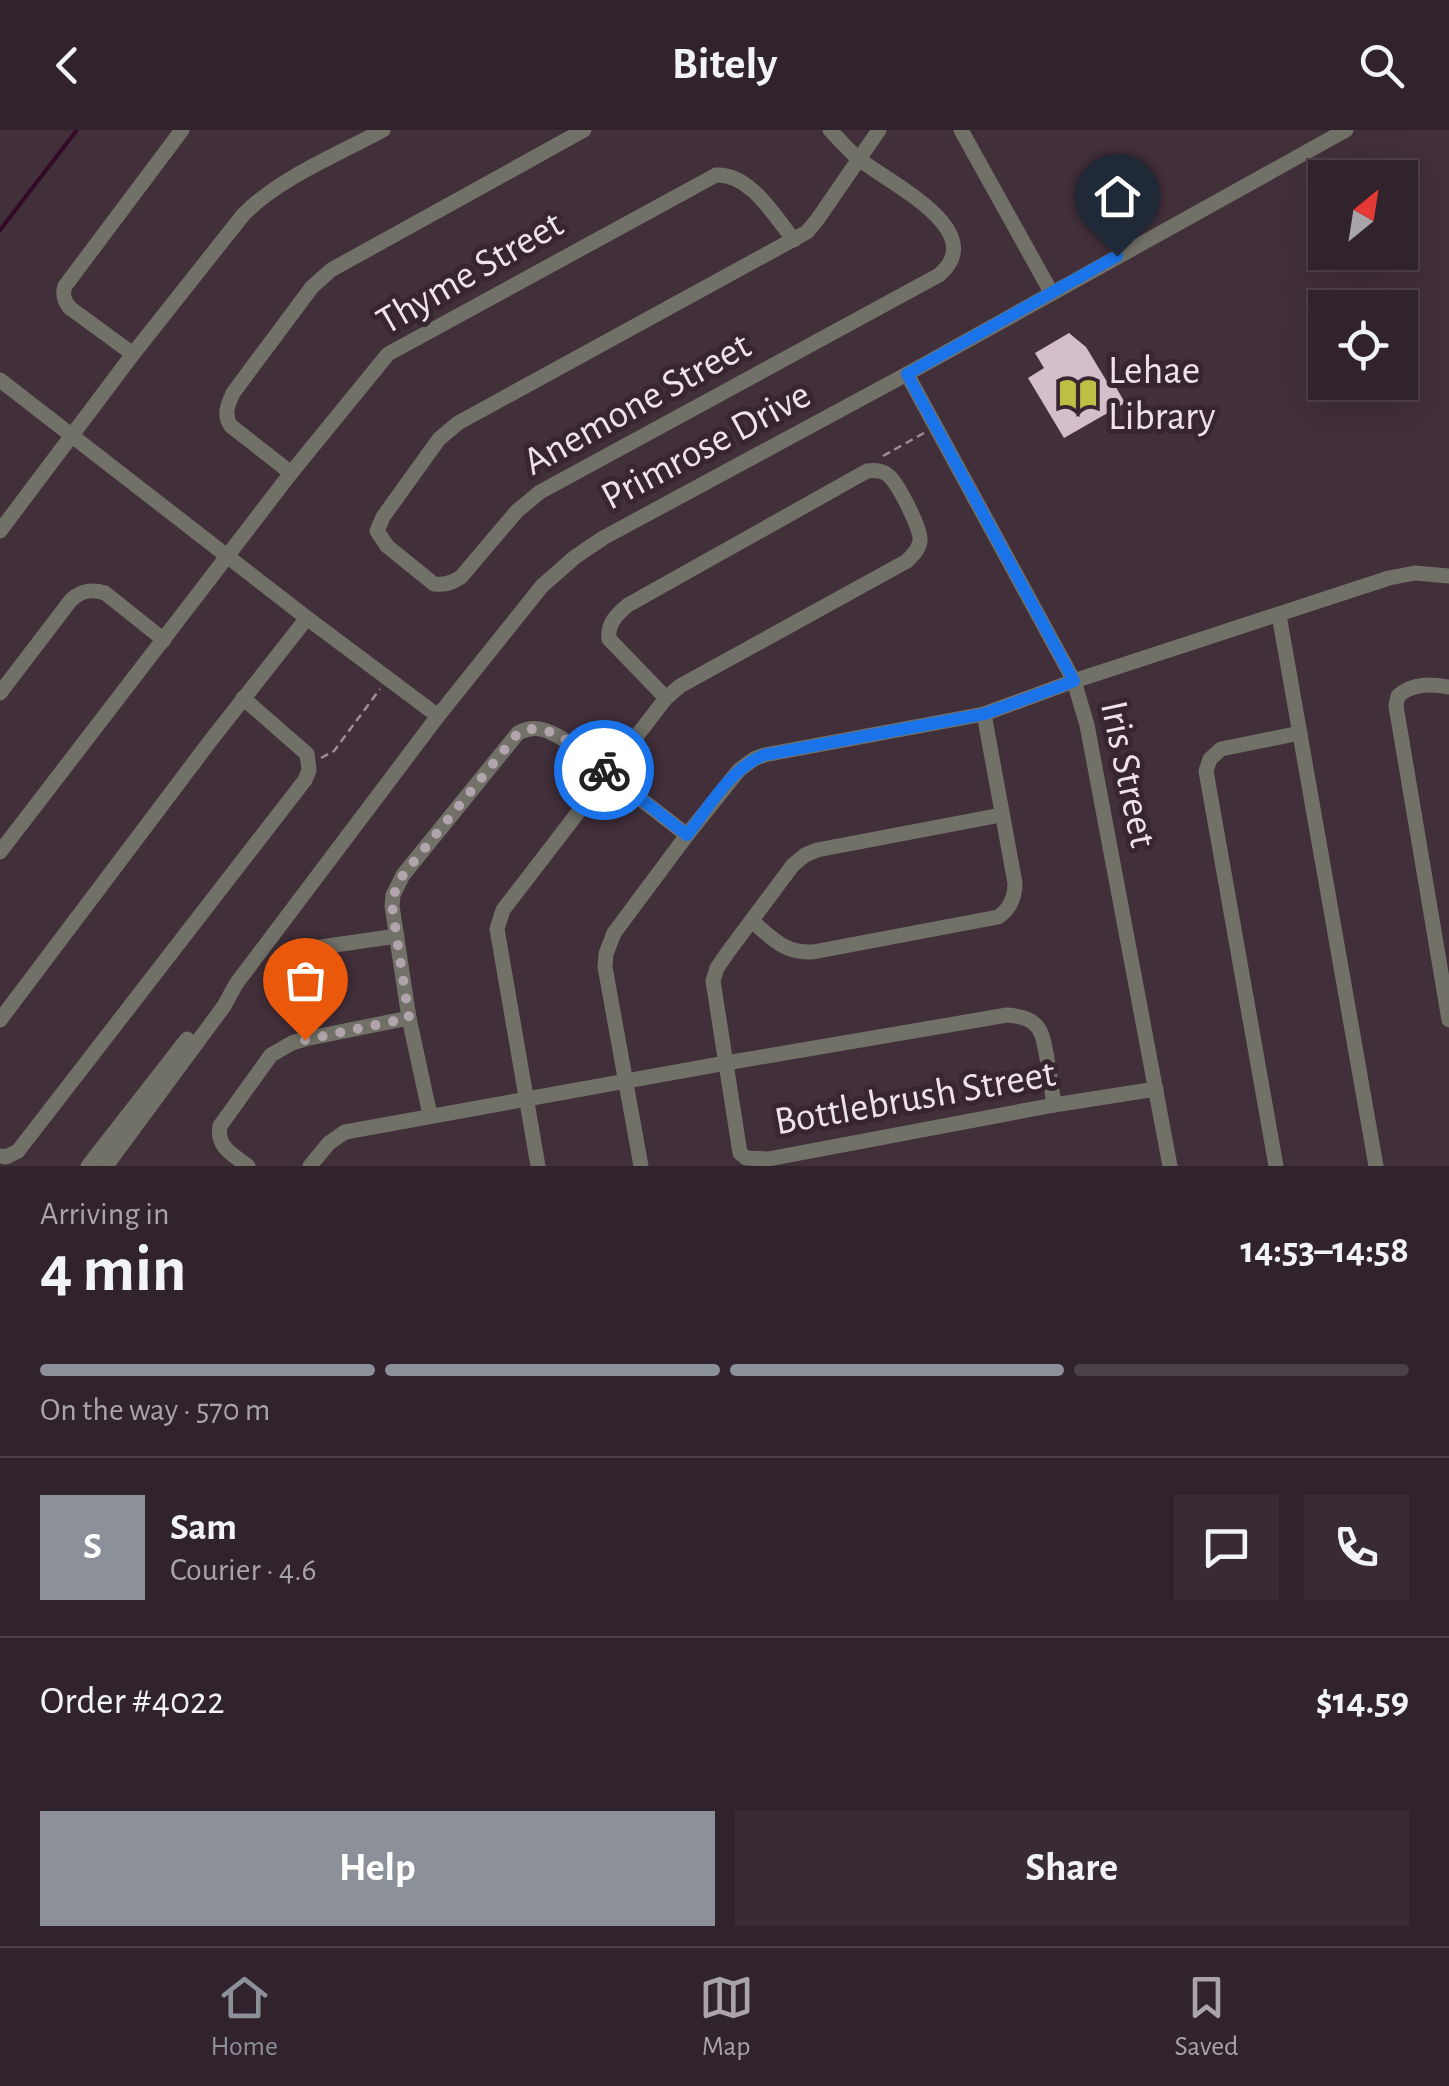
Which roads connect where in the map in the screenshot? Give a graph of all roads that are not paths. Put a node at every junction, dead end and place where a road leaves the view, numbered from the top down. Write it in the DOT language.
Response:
graph roads {
  1 [pos="182,130"];
  2 [pos="383,130"];
  3 [pos="584,130"];
  4 [pos="830,130"];
  5 [pos="880,130"];
  6 [pos="962,130"];
  7 [pos="1346,130"];
  8 [pos="858,159"];
  9 [pos="794,240"];
  10 [pos="1052,292"];
  11 [pos="133,354"];
  12 [pos="907,374"];
  13 [pos="0,380"];
  14 [pos="72,436"];
  15 [pos="290,473"];
  16 [pos="3,521"];
  17 [pos="228,556"];
  18 [pos="1449,576"];
  19 [pos="1278,615"];
  20 [pos="307,618"];
  21 [pos="164,640"];
  22 [pos="1074,681"];
  23 [pos="1449,688"];
  24 [pos="0,693"];
  25 [pos="243,698"];
  26 [pos="666,698"];
  27 [pos="984,714"];
  28 [pos="438,716"];
  29 [pos="1300,733"];
  30 [pos="608,773"];
  31 [pos="1001,814"];
  32 [pos="687,835"];
  33 [pos="0,852"];
  34 [pos="752,921"];
  35 [pos="397,936"];
  36 [pos="292,950"];
  37 [pos="236,984"];
  38 [pos="409,1018"];
  39 [pos="0,1020"];
  40 [pos="1449,1020"];
  41 [pos="726,1062"];
  42 [pos="626,1082"];
  43 [pos="1156,1088"];
  44 [pos="527,1100"];
  45 [pos="1054,1105"];
  46 [pos="430,1115"];
  47 [pos="0,1156"];
  48 [pos="113,1163"];
  49 [pos="88,1166"];
  50 [pos="248,1166"];
  51 [pos="310,1166"];
  52 [pos="538,1166"];
  53 [pos="641,1166"];
  54 [pos="1170,1166"];
  55 [pos="1276,1166"];
  56 [pos="1376,1166"];
  1 -- 11 [label="street"];
  2 -- 11 [label="street"];
  3 -- 15 [label="street"];
  4 -- 8 [label="street"];
  5 -- 8 [label="street, Anemone Street"];
  6 -- 10 [label="street"];
  7 -- 10 [label="street, Primrose Drive"];
  8 -- 9 [label="street, Anemone Street"];
  8 -- 9 [label="street, Anemone Street"];
  9 -- 15 [label="street, Thyme Street"];
  10 -- 12 [label="street, Primrose Drive"];
  11 -- 14 [label="street"];
  12 -- 22 [label="street, Iris Street"];
  12 -- 28 [label="street, Primrose Drive"];
  13 -- 14 [label="street"];
  14 -- 16 [label="street"];
  14 -- 17 [label="street"];
  15 -- 17 [label="street, Thyme Street"];
  17 -- 20 [label="street"];
  17 -- 21 [label="street, Thyme Street"];
  18 -- 19 [label="street"];
  19 -- 22 [label="street"];
  19 -- 29 [label="street"];
  20 -- 25 [label="street"];
  20 -- 28 [label="street"];
  21 -- 24 [label="street"];
  21 -- 33 [label="street, Thyme Street"];
  22 -- 27 [label="street"];
  22 -- 43 [label="street, Iris Street"];
  23 -- 40 [label="street"];
  25 -- 39 [label="street"];
  25 -- 47 [label="street"];
  26 -- 26 [label="street"];
  26 -- 30 [label="street"];
  27 -- 31 [label="street"];
  27 -- 32 [label="street"];
  28 -- 37 [label="street, Primrose Drive"];
  29 -- 55 [label="street"];
  29 -- 56 [label="street"];
  30 -- 32 [label="street"];
  30 -- 35 [label="street"];
  30 -- 44 [label="street"];
  31 -- 34 [label="street, Bottlebrush Street"];
  31 -- 34 [label="street"];
  32 -- 42 [label="street"];
  34 -- 41 [label="street, Bottlebrush Street"];
  35 -- 36 [label="street"];
  35 -- 38 [label="street"];
  37 -- 48 [label="street, Primrose Drive"];
  37 -- 49 [label="street, Primrose Drive"];
  38 -- 46 [label="street"];
  38 -- 50 [label="street"];
  41 -- 42 [label="street"];
  41 -- 45 [label="street"];
  41 -- 45 [label="street, Bottlebrush Street"];
  42 -- 44 [label="street"];
  42 -- 53 [label="street"];
  43 -- 45 [label="street, Bottlebrush Street"];
  43 -- 54 [label="street, Iris Street"];
  44 -- 46 [label="street"];
  44 -- 52 [label="street"];
  46 -- 51 [label="street"];
}
